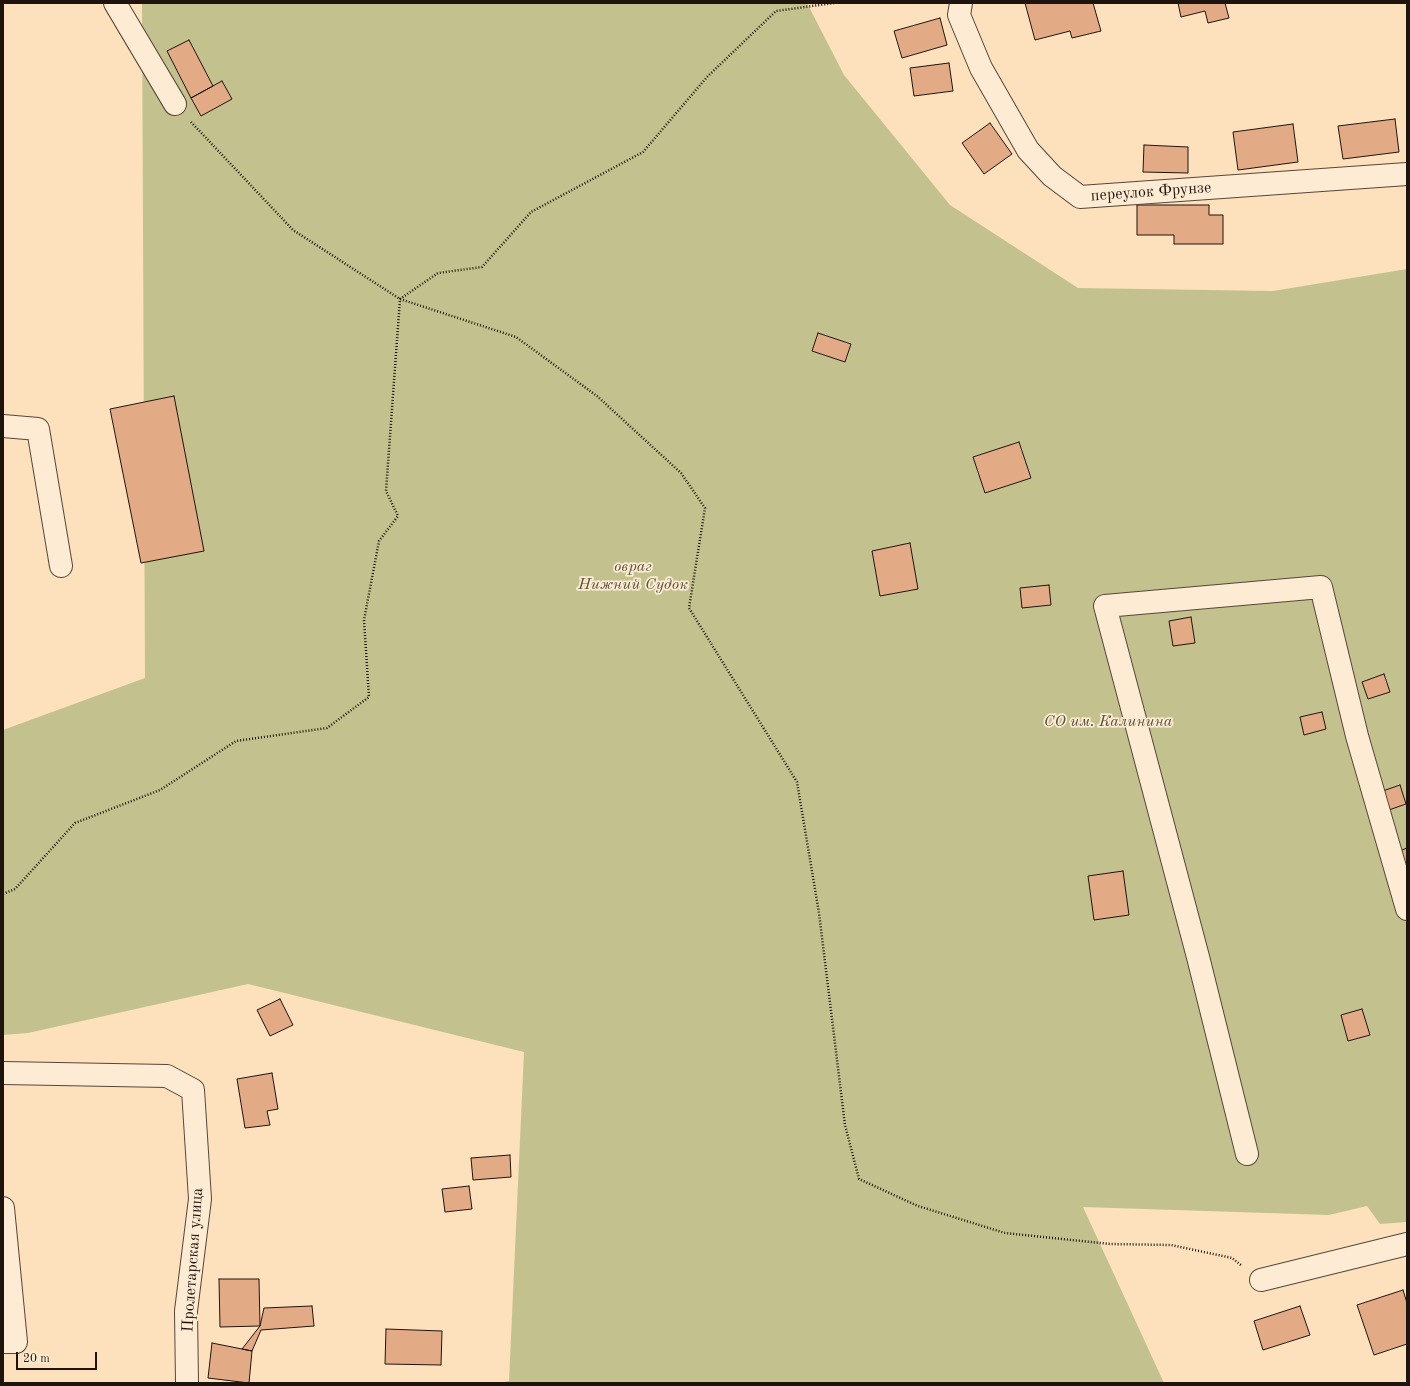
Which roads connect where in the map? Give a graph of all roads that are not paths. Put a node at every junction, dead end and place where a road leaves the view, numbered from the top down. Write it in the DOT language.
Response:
graph roads {
  1 [pos="115,3"];
  2 [pos="961,3"];
  3 [pos="175,104"];
  4 [pos="1407,174"];
  5 [pos="3,426"];
  6 [pos="61,566"];
  7 [pos="1407,909"];
  8 [pos="3,1073"];
  9 [pos="1246,1154"];
  10 [pos="3,1215"];
  11 [pos="1407,1244"];
  12 [pos="1261,1280"];
  13 [pos="3,1342"];
  14 [pos="187,1383"];
  1 -- 3 [label="street"];
  2 -- 4 [label="street, переулок Фрунзе"];
  5 -- 6 [label="street"];
  7 -- 9 [label="street"];
  8 -- 14 [label="street, Пролетарская улица"];
  10 -- 13 [label="street"];
  11 -- 12 [label="street"];
}
